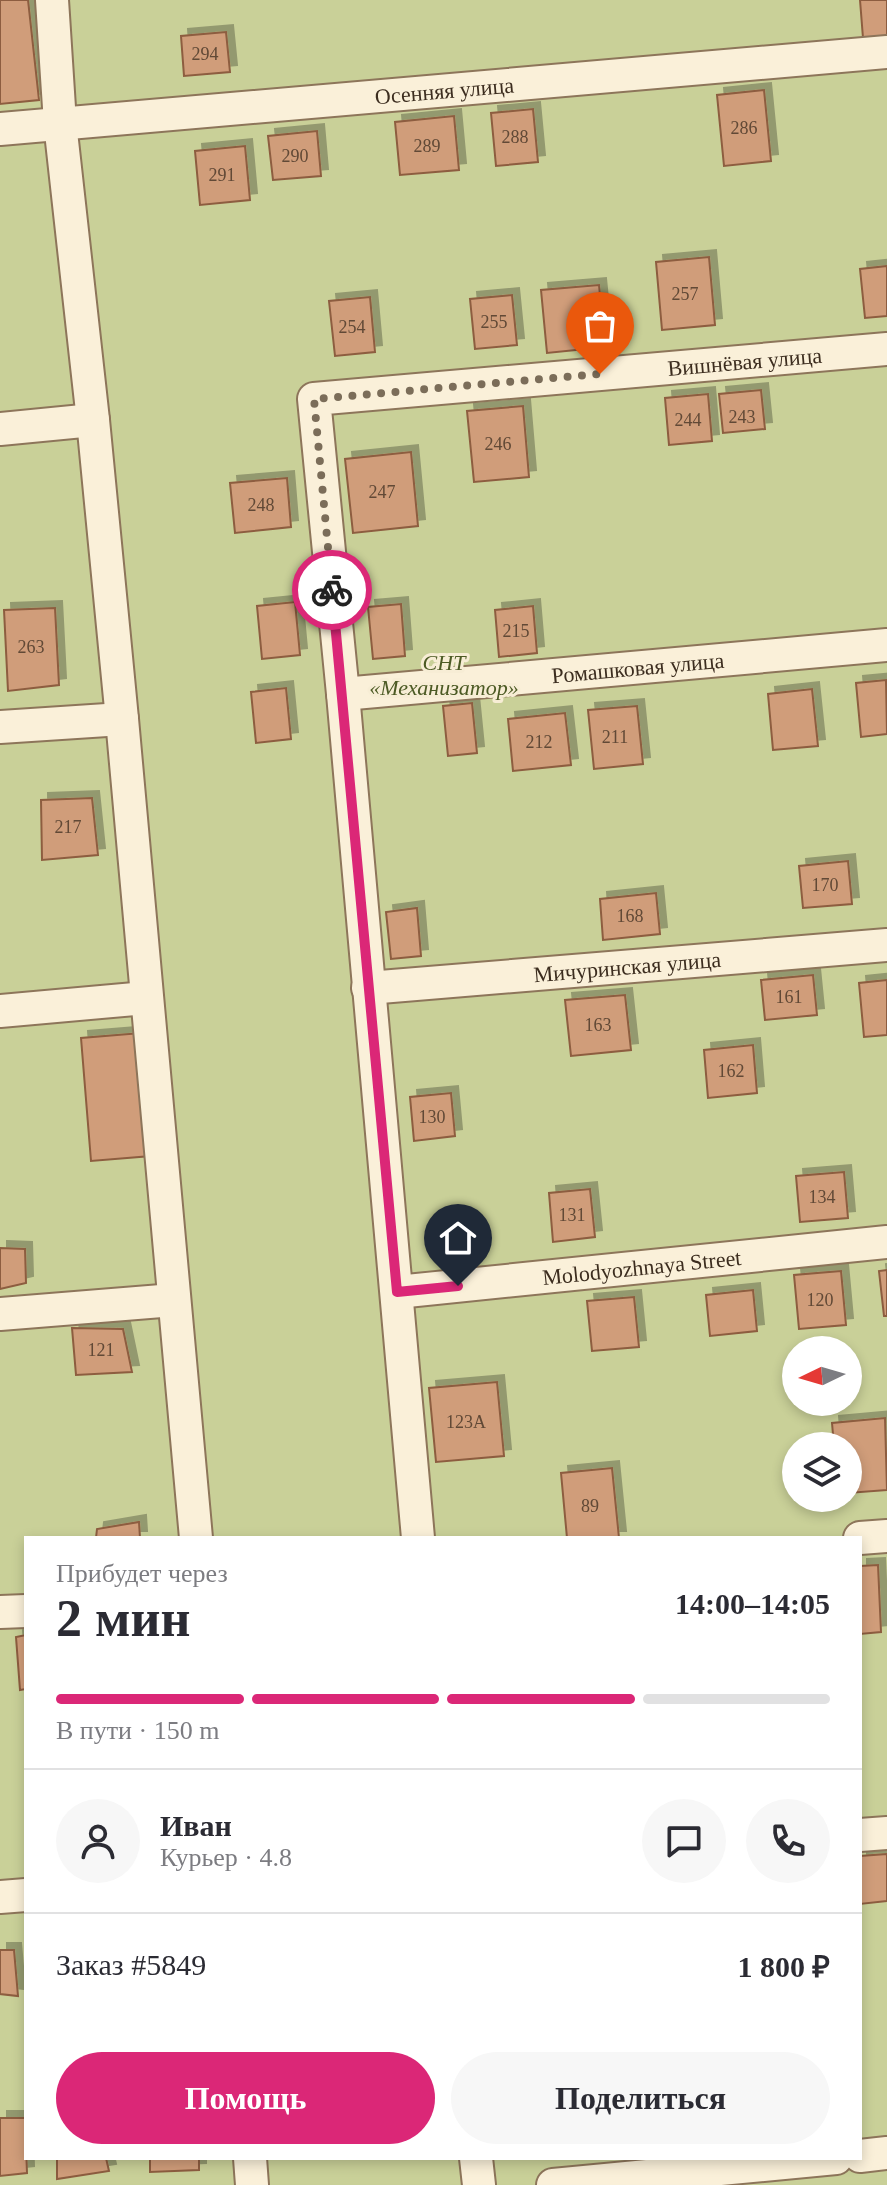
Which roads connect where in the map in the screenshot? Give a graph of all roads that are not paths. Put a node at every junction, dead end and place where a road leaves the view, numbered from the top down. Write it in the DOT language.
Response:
graph roads {
  1 [pos="52,0"];
  2 [pos="887,52"];
  3 [pos="60,123"];
  4 [pos="0,129"];
  5 [pos="887,349"];
  6 [pos="93,420"];
  7 [pos="0,429"];
  8 [pos="887,645"];
  9 [pos="343,694"];
  10 [pos="122,719"];
  11 [pos="0,727"];
  12 [pos="887,945"];
  13 [pos="368,988"];
  14 [pos="146,998"];
  15 [pos="0,1011"];
  16 [pos="887,1242"];
  17 [pos="397,1292"];
  18 [pos="174,1300"];
  19 [pos="0,1314"];
  20 [pos="196,1536"];
  21 [pos="418,1536"];
  22 [pos="887,1536"];
  23 [pos="862,1538"];
  24 [pos="24,1611"];
  25 [pos="0,1612"];
  26 [pos="887,1833"];
  27 [pos="862,1835"];
  28 [pos="24,1895"];
  29 [pos="0,1897"];
  30 [pos="887,2153"];
  31 [pos="862,2156"];
  32 [pos="250,2160"];
  33 [pos="476,2160"];
  34 [pos="815,2160"];
  35 [pos="252,2185"];
  36 [pos="479,2185"];
  37 [pos="553,2185"];
  1 -- 3 [label="street"];
  2 -- 3 [label="street, Осенняя улица"];
  3 -- 4 [label="street, Осенняя улица"];
  3 -- 6 [label="street"];
  5 -- 9 [label="street, Вишнёвая улица"];
  6 -- 7 [label="street"];
  6 -- 10 [label="street"];
  8 -- 9 [label="street, Ромашковая улица"];
  9 -- 13 [label="street"];
  10 -- 11 [label="street"];
  10 -- 14 [label="street"];
  12 -- 13 [label="street, Мичуринская улица"];
  13 -- 17 [label="street"];
  14 -- 15 [label="street"];
  14 -- 18 [label="street"];
  16 -- 17 [label="street, Molodyozhnaya Street"];
  17 -- 21 [label="street"];
  18 -- 19 [label="street"];
  18 -- 20 [label="street"];
  22 -- 23 [label="street"];
  24 -- 25 [label="street"];
  26 -- 27 [label="street"];
  28 -- 29 [label="street"];
  30 -- 31 [label="street"];
  32 -- 35 [label="street"];
  33 -- 36 [label="street"];
  34 -- 37 [label="street"];
}
